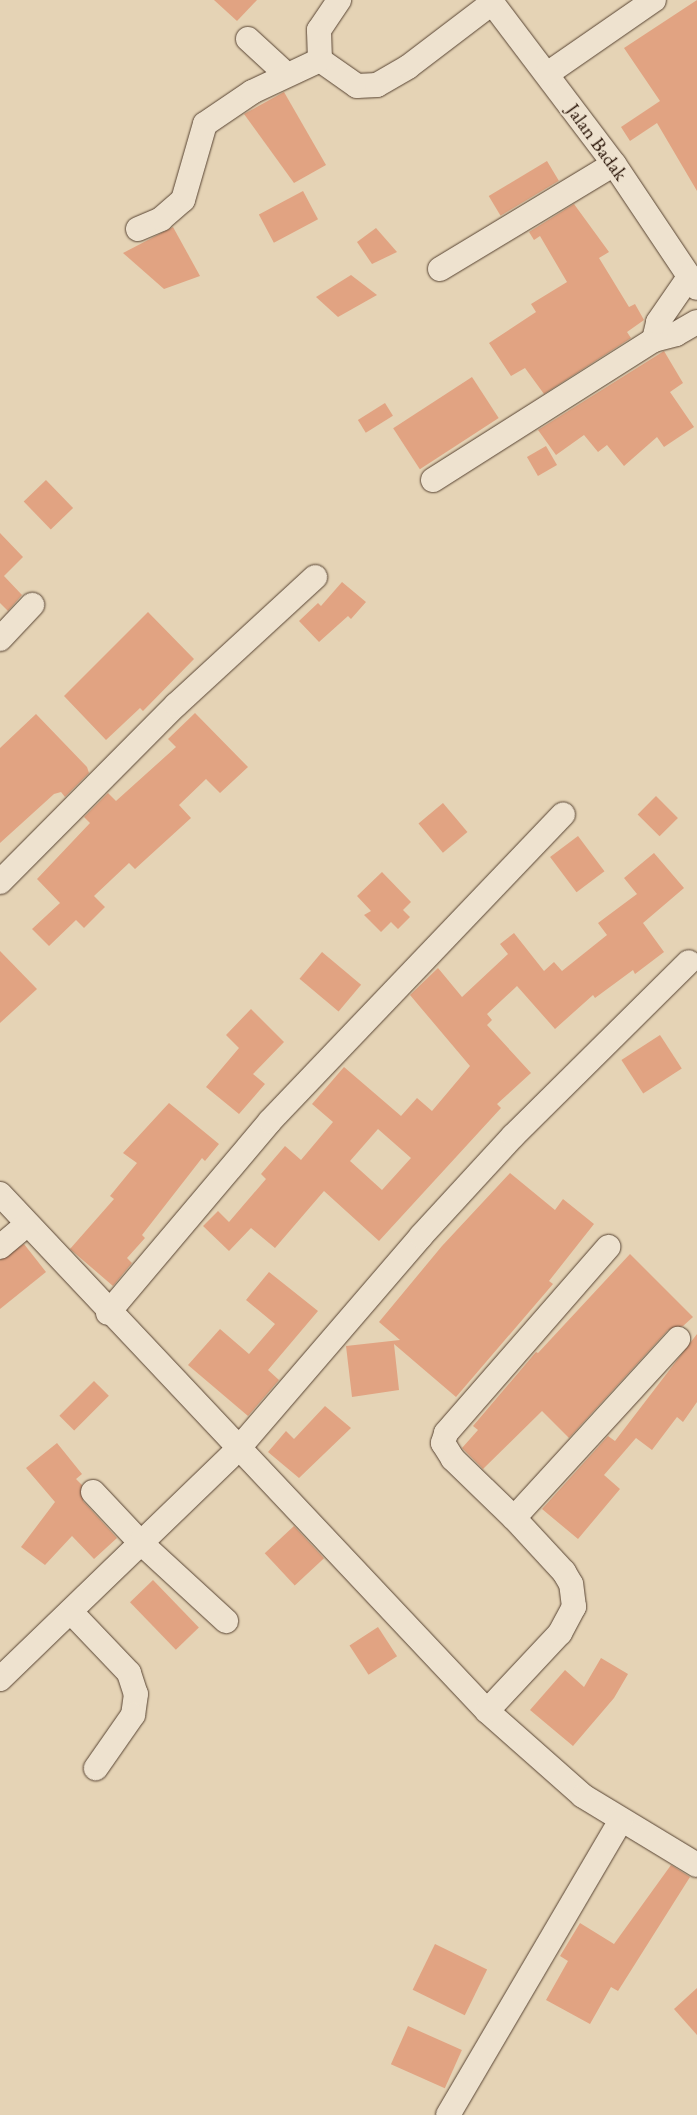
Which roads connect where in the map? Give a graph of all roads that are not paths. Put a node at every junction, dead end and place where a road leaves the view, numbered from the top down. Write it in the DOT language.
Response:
graph roads {
  1 [pos="339,0"];
  2 [pos="654,0"];
  3 [pos="491,1"];
  4 [pos="248,39"];
  5 [pos="320,60"];
  6 [pos="547,74"];
  7 [pos="287,75"];
  8 [pos="614,164"];
  9 [pos="138,229"];
  10 [pos="440,269"];
  11 [pos="693,282"];
  12 [pos="697,322"];
  13 [pos="654,340"];
  14 [pos="433,480"];
  15 [pos="315,577"];
  16 [pos="32,605"];
  17 [pos="0,639"];
  18 [pos="563,814"];
  19 [pos="0,882"];
  20 [pos="689,962"];
  21 [pos="0,1194"];
  22 [pos="27,1224"];
  23 [pos="0,1247"];
  24 [pos="608,1247"];
  25 [pos="108,1312"];
  26 [pos="678,1339"];
  27 [pos="238,1449"];
  28 [pos="93,1492"];
  29 [pos="514,1518"];
  30 [pos="140,1542"];
  31 [pos="71,1612"];
  32 [pos="226,1621"];
  33 [pos="0,1679"];
  34 [pos="487,1710"];
  35 [pos="96,1768"];
  36 [pos="621,1820"];
  37 [pos="697,1865"];
  38 [pos="448,2115"];
  1 -- 5 [label="street"];
  2 -- 6 [label="street"];
  3 -- 5 [label="street"];
  3 -- 6 [label="street, Jalan Badak"];
  4 -- 7 [label="street"];
  5 -- 7 [label="street"];
  6 -- 8 [label="street, Jalan Badak"];
  7 -- 9 [label="street"];
  8 -- 10 [label="street"];
  8 -- 11 [label="street, Jalan Badak"];
  11 -- 13 [label="street"];
  12 -- 13 [label="street"];
  13 -- 14 [label="street"];
  15 -- 19 [label="street"];
  16 -- 17 [label="street"];
  18 -- 25 [label="street"];
  20 -- 27 [label="street"];
  21 -- 22 [label="street"];
  22 -- 23 [label="street"];
  22 -- 25 [label="street"];
  24 -- 29 [label="street"];
  25 -- 27 [label="street"];
  26 -- 29 [label="street"];
  27 -- 30 [label="street"];
  27 -- 34 [label="street"];
  28 -- 30 [label="street"];
  29 -- 34 [label="street"];
  30 -- 31 [label="street"];
  30 -- 32 [label="street"];
  31 -- 33 [label="street"];
  31 -- 35 [label="street"];
  34 -- 36 [label="street"];
  36 -- 37 [label="street"];
  36 -- 38 [label="street"];
}
